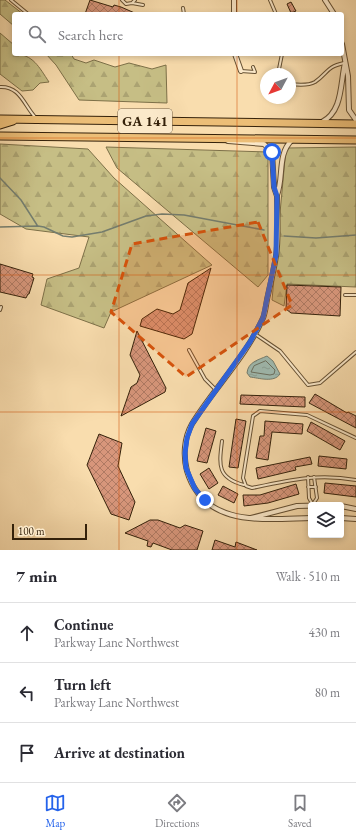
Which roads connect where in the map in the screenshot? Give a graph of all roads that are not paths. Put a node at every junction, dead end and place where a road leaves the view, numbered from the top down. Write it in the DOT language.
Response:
graph roads {
  1 [pos="11,0"];
  2 [pos="122,0"];
  3 [pos="135,0"];
  4 [pos="235,0"];
  5 [pos="270,0"];
  6 [pos="325,0"];
  7 [pos="132,3"];
  8 [pos="143,5"];
  9 [pos="183,8"];
  10 [pos="26,12"];
  11 [pos="184,12"];
  12 [pos="234,12"];
  13 [pos="275,12"];
  14 [pos="333,12"];
  15 [pos="236,56"];
  16 [pos="282,56"];
  17 [pos="344,56"];
  18 [pos="345,62"];
  19 [pos="253,67"];
  20 [pos="279,68"];
  21 [pos="241,71"];
  22 [pos="296,84"];
  23 [pos="0,87"];
  24 [pos="0,119"];
  25 [pos="15,120"];
  26 [pos="37,120"];
  27 [pos="356,120"];
  28 [pos="320,124"];
  29 [pos="356,124"];
  30 [pos="0,125"];
  31 [pos="0,136"];
  32 [pos="292,139"];
  33 [pos="225,140"];
  34 [pos="356,140"];
  35 [pos="277,196"];
  36 [pos="345,294"];
  37 [pos="356,295"];
  38 [pos="254,333"];
  39 [pos="189,350"];
  40 [pos="356,352"];
  41 [pos="216,390"];
  42 [pos="356,438"];
  43 [pos="222,441"];
  44 [pos="308,477"];
  45 [pos="314,477"];
  46 [pos="356,480"];
  47 [pos="246,486"];
  48 [pos="308,487"];
  49 [pos="316,487"];
  50 [pos="311,502"];
  51 [pos="315,502"];
  52 [pos="308,505"];
  53 [pos="344,507"];
  54 [pos="356,509"];
  55 [pos="308,518"];
  56 [pos="344,518"];
  57 [pos="248,519"];
  58 [pos="356,519"];
  1 -- 10 [label="lane"];
  2 -- 7 [label="lane"];
  3 -- 7 [label="lane"];
  4 -- 12 [label="street"];
  5 -- 13 [label="lane"];
  6 -- 14 [label="street"];
  7 -- 8 [label="lane"];
  9 -- 11 [label="lane"];
  15 -- 21 [label="street"];
  16 -- 20 [label="lane"];
  17 -- 18 [label="street"];
  18 -- 22 [label="lane"];
  18 -- 27 [label="street"];
  18 -- 28 [label="street"];
  19 -- 21 [label="lane"];
  23 -- 26 [label="lane"];
  24 -- 25 [label="highway, GA 141"];
  25 -- 26 [label="highway, GA 141"];
  25 -- 30 [label="highway"];
  26 -- 28 [label="highway, GA 141"];
  28 -- 29 [label="highway, GA 141"];
  31 -- 33 [label="highway, GA 141"];
  32 -- 33 [label="highway, GA 141"];
  32 -- 34 [label="highway, GA 141"];
  32 -- 35 [label="street"];
  33 -- 35 [label="street"];
  35 -- 38 [label="street"];
  36 -- 37 [label="lane"];
  38 -- 40 [label="lane"];
  38 -- 41 [label="street"];
  39 -- 41 [label="lane"];
  41 -- 57 [label="street"];
  42 -- 47 [label="lane"];
  43 -- 47 [label="lane"];
  44 -- 45 [label="lane"];
  44 -- 47 [label="lane"];
  44 -- 48 [label="lane"];
  45 -- 46 [label="lane"];
  45 -- 49 [label="lane"];
  48 -- 49 [label="lane"];
  48 -- 50 [label="lane"];
  49 -- 51 [label="lane"];
  52 -- 57 [label="street"];
  53 -- 54 [label="street"];
  55 -- 57 [label="street"];
  56 -- 58 [label="street"];
}
